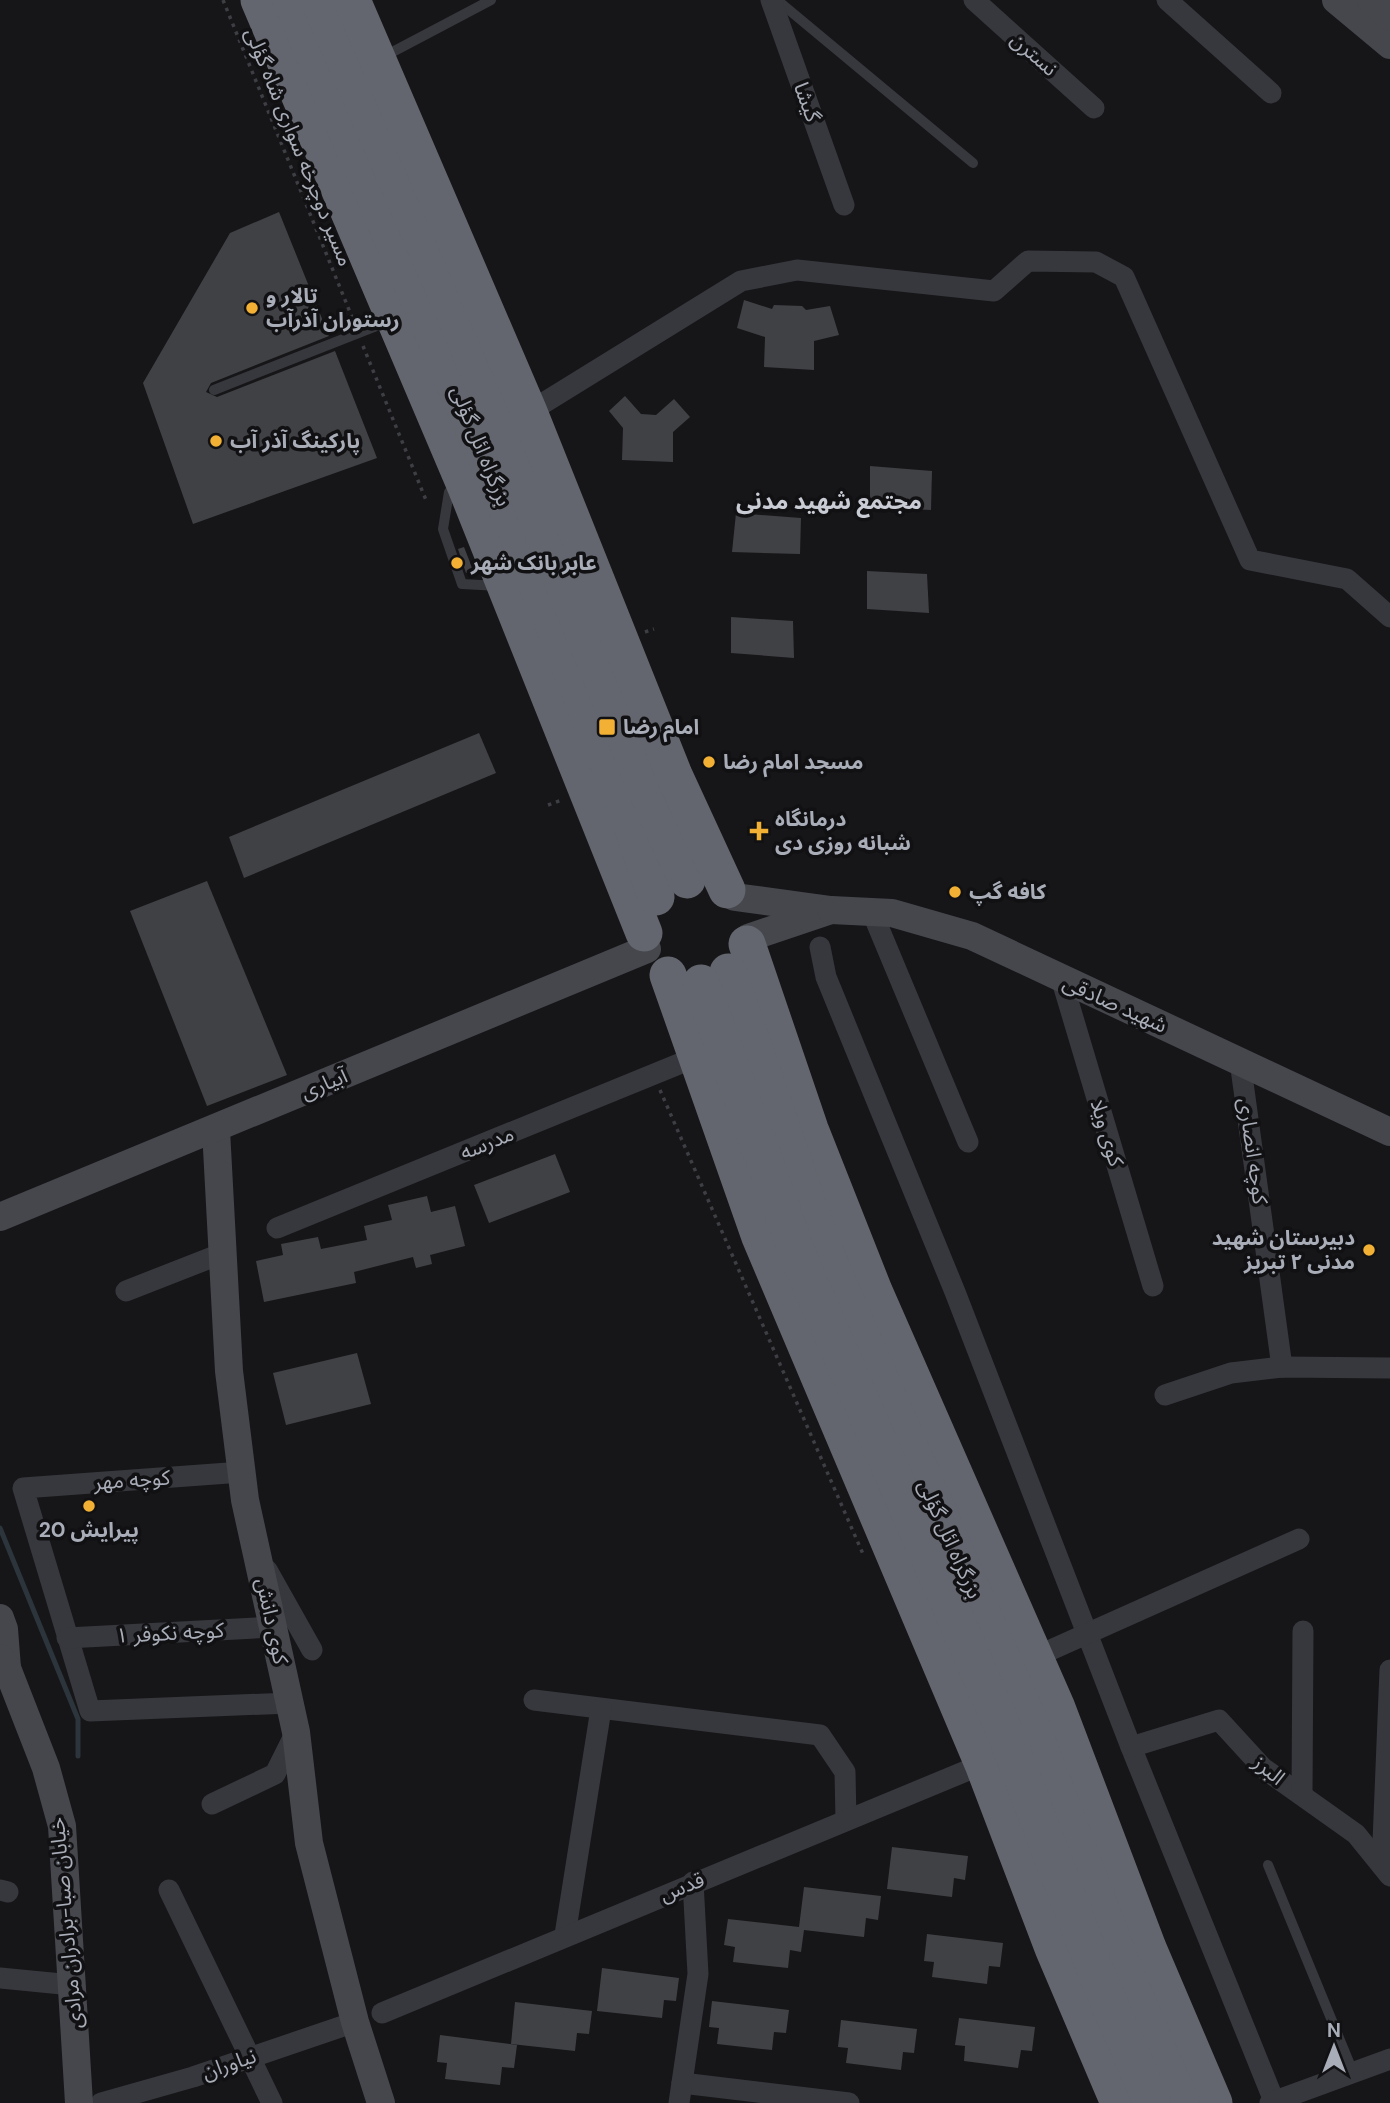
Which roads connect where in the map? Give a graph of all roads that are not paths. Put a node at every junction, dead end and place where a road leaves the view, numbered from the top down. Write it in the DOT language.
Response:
graph roads {
  1 [pos="259,0"];
  2 [pos="291,0"];
  3 [pos="319,0"];
  4 [pos="352,0"];
  5 [pos="491,0"];
  6 [pos="771,0"];
  7 [pos="777,0"];
  8 [pos="974,0"];
  9 [pos="1167,0"];
  10 [pos="1336,0"];
  11 [pos="1371,0"];
  12 [pos="1390,17"];
  13 [pos="1390,46"];
  14 [pos="377,59"];
  15 [pos="1271,93"];
  16 [pos="1094,108"];
  17 [pos="973,163"];
  18 [pos="844,205"];
  19 [pos="395,319"];
  20 [pos="214,390"];
  21 [pos="529,412"];
  22 [pos="449,492"];
  23 [pos="506,586"];
  24 [pos="1390,617"];
  25 [pos="671,889"];
  26 [pos="731,893"];
  27 [pos="831,910"];
  28 [pos="872,912"];
  29 [pos="820,947"];
  30 [pos="697,956"];
  31 [pos="1062,981"];
  32 [pos="696,1057"];
  33 [pos="1240,1061"];
  34 [pos="216,1130"];
  35 [pos="1390,1132"];
  36 [pos="968,1142"];
  37 [pos="2,1215"];
  38 [pos="277,1228"];
  39 [pos="223,1253"];
  40 [pos="1153,1286"];
  41 [pos="126,1291"];
  42 [pos="1282,1367"];
  43 [pos="1390,1368"];
  44 [pos="1165,1395"];
  45 [pos="242,1472"];
  46 [pos="1299,1539"];
  47 [pos="257,1553"];
  48 [pos="0,1618"];
  49 [pos="273,1627"];
  50 [pos="1303,1631"];
  51 [pos="1089,1632"];
  52 [pos="67,1638"];
  53 [pos="312,1650"];
  54 [pos="1035,1657"];
  55 [pos="4,1663"];
  56 [pos="1390,1670"];
  57 [pos="534,1700"];
  58 [pos="290,1703"];
  59 [pos="601,1709"];
  60 [pos="296,1732"];
  61 [pos="1388,1743"];
  62 [pos="1132,1747"];
  63 [pos="983,1764"];
  64 [pos="1302,1796"];
  65 [pos="212,1804"];
  66 [pos="846,1820"];
  67 [pos="1268,1865"];
  68 [pos="1386,1871"];
  69 [pos="693,1882"];
  70 [pos="169,1890"];
  71 [pos="565,1935"];
  72 [pos="0,1978"];
  73 [pos="72,1985"];
  74 [pos="382,2013"];
  75 [pos="355,2022"];
  76 [pos="249,2057"];
  77 [pos="1390,2059"];
  78 [pos="1353,2072"];
  79 [pos="680,2093"];
  80 [pos="1272,2102"];
  81 [pos="79,2103"];
  82 [pos="101,2103"];
  83 [pos="272,2103"];
  84 [pos="381,2103"];
  85 [pos="849,2103"];
  86 [pos="1119,2103"];
  87 [pos="1152,2103"];
  88 [pos="1181,2103"];
  89 [pos="1214,2103"];
  1 -- 19 [label="highway"];
  2 -- 25 [label="highway, بزرگراه ائل گؤلی"];
  3 -- 25 [label="highway, بزرگراه ائل گؤلی"];
  4 -- 14 [label="highway"];
  5 -- 14 [label="lane"];
  6 -- 18 [label="street, گیشا"];
  7 -- 17 [label="lane"];
  8 -- 16 [label="street, نسترن"];
  9 -- 15 [label="street"];
  10 -- 13 [label="main road"];
  11 -- 12 [label="main road"];
  14 -- 21 [label="highway"];
  19 -- 20 [label="lane"];
  19 -- 23 [label="highway"];
  21 -- 24 [label="street"];
  21 -- 26 [label="highway"];
  22 -- 23 [label="lane"];
  23 -- 30 [label="highway"];
  25 -- 26 [label="highway"];
  25 -- 30 [label="highway"];
  26 -- 27 [label="main road, شهید صادقی"];
  26 -- 30 [label="highway"];
  27 -- 28 [label="main road, شهید صادقی"];
  27 -- 30 [label="main road, شهید صادقی"];
  28 -- 31 [label="main road, شهید صادقی"];
  28 -- 36 [label="street"];
  29 -- 51 [label="street"];
  30 -- 32 [label="highway"];
  30 -- 34 [label="main road, آبیاری"];
  30 -- 54 [label="highway"];
  30 -- 87 [label="highway, بزرگراه ائل گؤلی"];
  30 -- 88 [label="highway, بزرگراه ائل گؤلی"];
  31 -- 33 [label="main road, شهید صادقی"];
  31 -- 40 [label="street, کوی ویلا"];
  32 -- 38 [label="street, مدرسه"];
  32 -- 63 [label="highway"];
  33 -- 35 [label="main road, شهید صادقی"];
  33 -- 42 [label="street, کوچه انصاری"];
  34 -- 37 [label="main road, آبیاری"];
  34 -- 39 [label="main road, کوی دانش"];
  39 -- 41 [label="street"];
  39 -- 45 [label="main road, کوی دانش"];
  42 -- 43 [label="street"];
  42 -- 44 [label="street"];
  45 -- 47 [label="main road, کوی دانش"];
  45 -- 52 [label="street, کوچه مهر"];
  46 -- 51 [label="street"];
  47 -- 49 [label="main road, کوی دانش"];
  47 -- 53 [label="street"];
  48 -- 55 [label="main road, خیابان صبا-برادران مرادی"];
  49 -- 52 [label="street, کوچه نکوفر ۱"];
  49 -- 58 [label="main road, کوی دانش"];
  50 -- 64 [label="street"];
  51 -- 54 [label="street"];
  51 -- 62 [label="street"];
  52 -- 58 [label="street"];
  54 -- 89 [label="highway"];
  55 -- 73 [label="main road, خیابان صبا-برادران مرادی"];
  56 -- 61 [label="street"];
  57 -- 59 [label="street"];
  58 -- 60 [label="main road, کوی دانش"];
  59 -- 66 [label="street"];
  59 -- 71 [label="street"];
  60 -- 65 [label="street"];
  60 -- 75 [label="main road, کوی دانش"];
  61 -- 68 [label="street"];
  62 -- 64 [label="street, البرز"];
  62 -- 80 [label="street"];
  63 -- 66 [label="street, قدس"];
  63 -- 86 [label="highway"];
  64 -- 68 [label="street, البرز"];
  66 -- 69 [label="street, قدس"];
  67 -- 78 [label="lane"];
  69 -- 71 [label="street, قدس"];
  69 -- 79 [label="street"];
  70 -- 76 [label="street"];
  71 -- 74 [label="street, قدس"];
  72 -- 73 [label="street"];
  73 -- 81 [label="main road, خیابان صبا-برادران مرادی"];
  75 -- 76 [label="street, نیاوران"];
  75 -- 84 [label="main road, کوی دانش"];
  76 -- 82 [label="street, نیاوران"];
  76 -- 83 [label="street"];
  77 -- 78 [label="street"];
  78 -- 80 [label="street"];
  79 -- 85 [label="street"];
}
